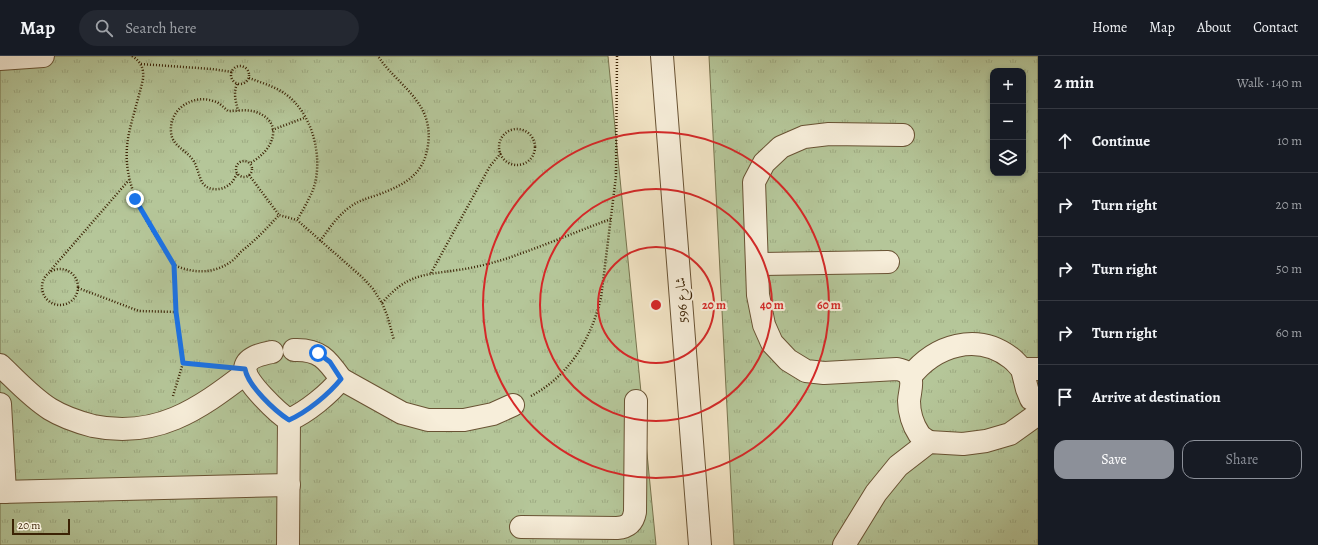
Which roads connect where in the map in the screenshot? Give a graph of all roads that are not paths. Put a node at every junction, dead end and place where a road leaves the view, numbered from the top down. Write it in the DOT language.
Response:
graph roads {
  1 [pos="43,56"];
  2 [pos="662,56"];
  3 [pos="0,58"];
  4 [pos="903,135"];
  5 [pos="888,262"];
  6 [pos="757,264"];
  7 [pos="294,350"];
  8 [pos="272,352"];
  9 [pos="0,365"];
  10 [pos="1030,369"];
  11 [pos="246,371"];
  12 [pos="910,377"];
  13 [pos="341,379"];
  14 [pos="27,391"];
  15 [pos="636,401"];
  16 [pos="1038,402"];
  17 [pos="0,404"];
  18 [pos="512,406"];
  19 [pos="1038,414"];
  20 [pos="289,420"];
  21 [pos="929,442"];
  22 [pos="289,485"];
  23 [pos="2,492"];
  24 [pos="521,527"];
  25 [pos="571,537"];
  26 [pos="288,545"];
  27 [pos="700,545"];
  28 [pos="844,545"];
  1 -- 3 [label="street"];
  2 -- 27 [label="street, شارع 596"];
  4 -- 6 [label="street"];
  5 -- 6 [label="street"];
  6 -- 12 [label="street"];
  7 -- 13 [label="street"];
  8 -- 11 [label="street"];
  9 -- 14 [label="street"];
  10 -- 12 [label="street"];
  10 -- 16 [label="street"];
  11 -- 14 [label="street"];
  11 -- 20 [label="street"];
  12 -- 21 [label="street"];
  13 -- 18 [label="street"];
  13 -- 20 [label="street"];
  14 -- 17 [label="street"];
  15 -- 25 [label="street"];
  17 -- 23 [label="street"];
  19 -- 21 [label="street"];
  20 -- 22 [label="street"];
  21 -- 28 [label="street"];
  22 -- 23 [label="street"];
  22 -- 26 [label="street"];
  24 -- 25 [label="street"];
}
